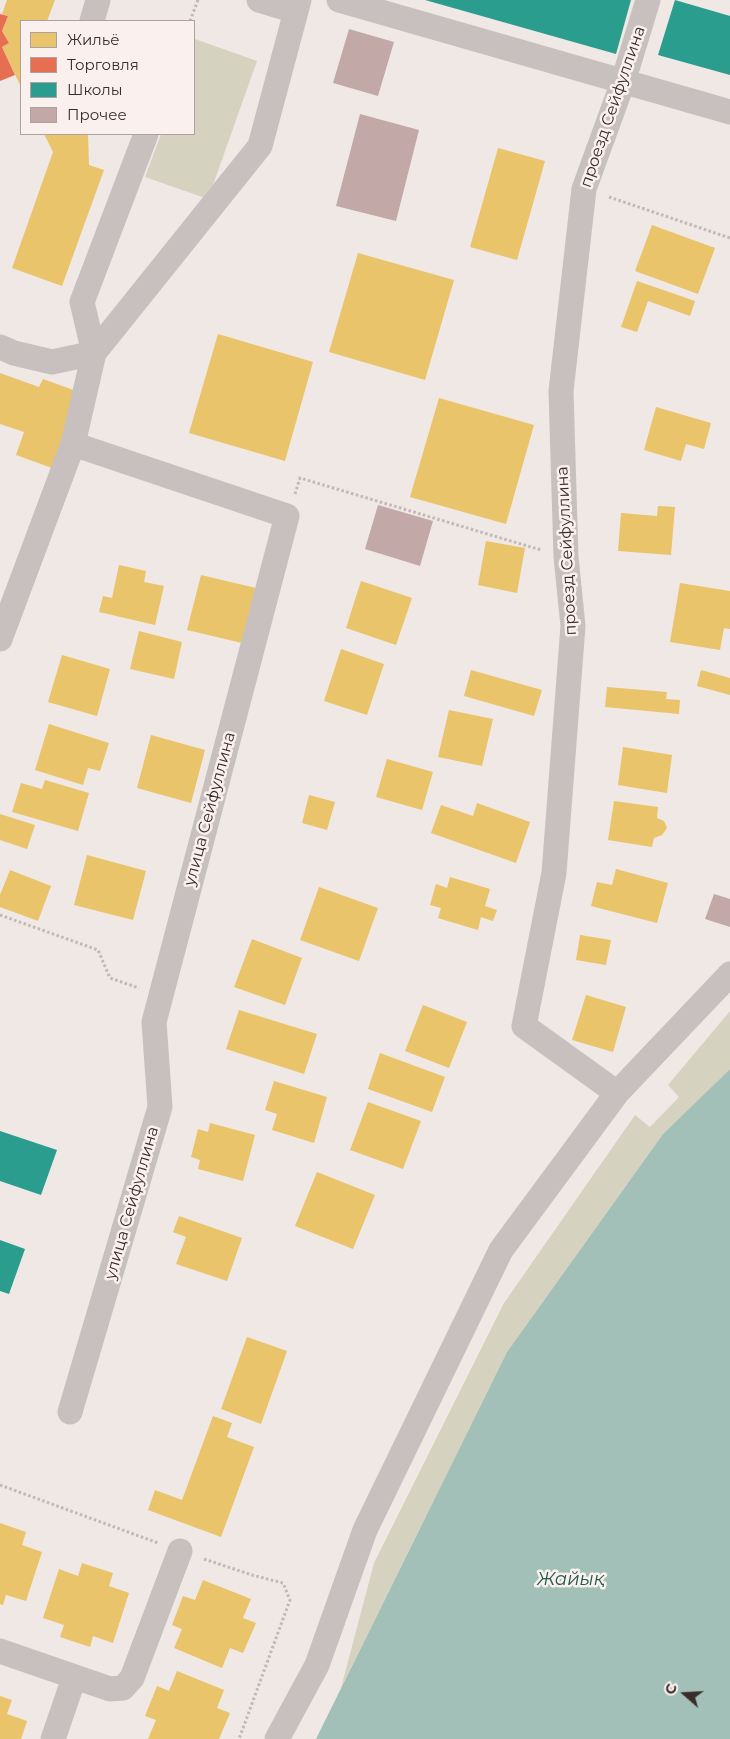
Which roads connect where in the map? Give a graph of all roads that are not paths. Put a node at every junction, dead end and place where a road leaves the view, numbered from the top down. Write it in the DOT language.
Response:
graph roads {
  1 [pos="98,0"];
  2 [pos="259,0"];
  3 [pos="339,0"];
  4 [pos="648,0"];
  5 [pos="297,6"];
  6 [pos="92,20"];
  7 [pos="624,82"];
  8 [pos="730,112"];
  9 [pos="146,135"];
  10 [pos="0,347"];
  11 [pos="94,353"];
  12 [pos="73,444"];
  13 [pos="1,635"];
  14 [pos="730,974"];
  15 [pos="616,1092"];
  16 [pos="70,1412"];
  17 [pos="180,1551"];
  18 [pos="0,1651"];
  19 [pos="74,1678"];
  20 [pos="53,1739"];
  21 [pos="277,1739"];
  1 -- 6 [label="street"];
  2 -- 5 [label="street"];
  3 -- 7 [label="street"];
  4 -- 7 [label="street, проезд Сейфуллина"];
  5 -- 11 [label="street"];
  7 -- 8 [label="street"];
  7 -- 15 [label="street, проезд Сейфуллина"];
  9 -- 11 [label="street"];
  10 -- 11 [label="street"];
  11 -- 12 [label="street"];
  12 -- 13 [label="street"];
  12 -- 16 [label="street, улица Сейфуллина"];
  14 -- 15 [label="street"];
  15 -- 21 [label="street"];
  17 -- 19 [label="street"];
  18 -- 19 [label="street"];
  19 -- 20 [label="street"];
}
